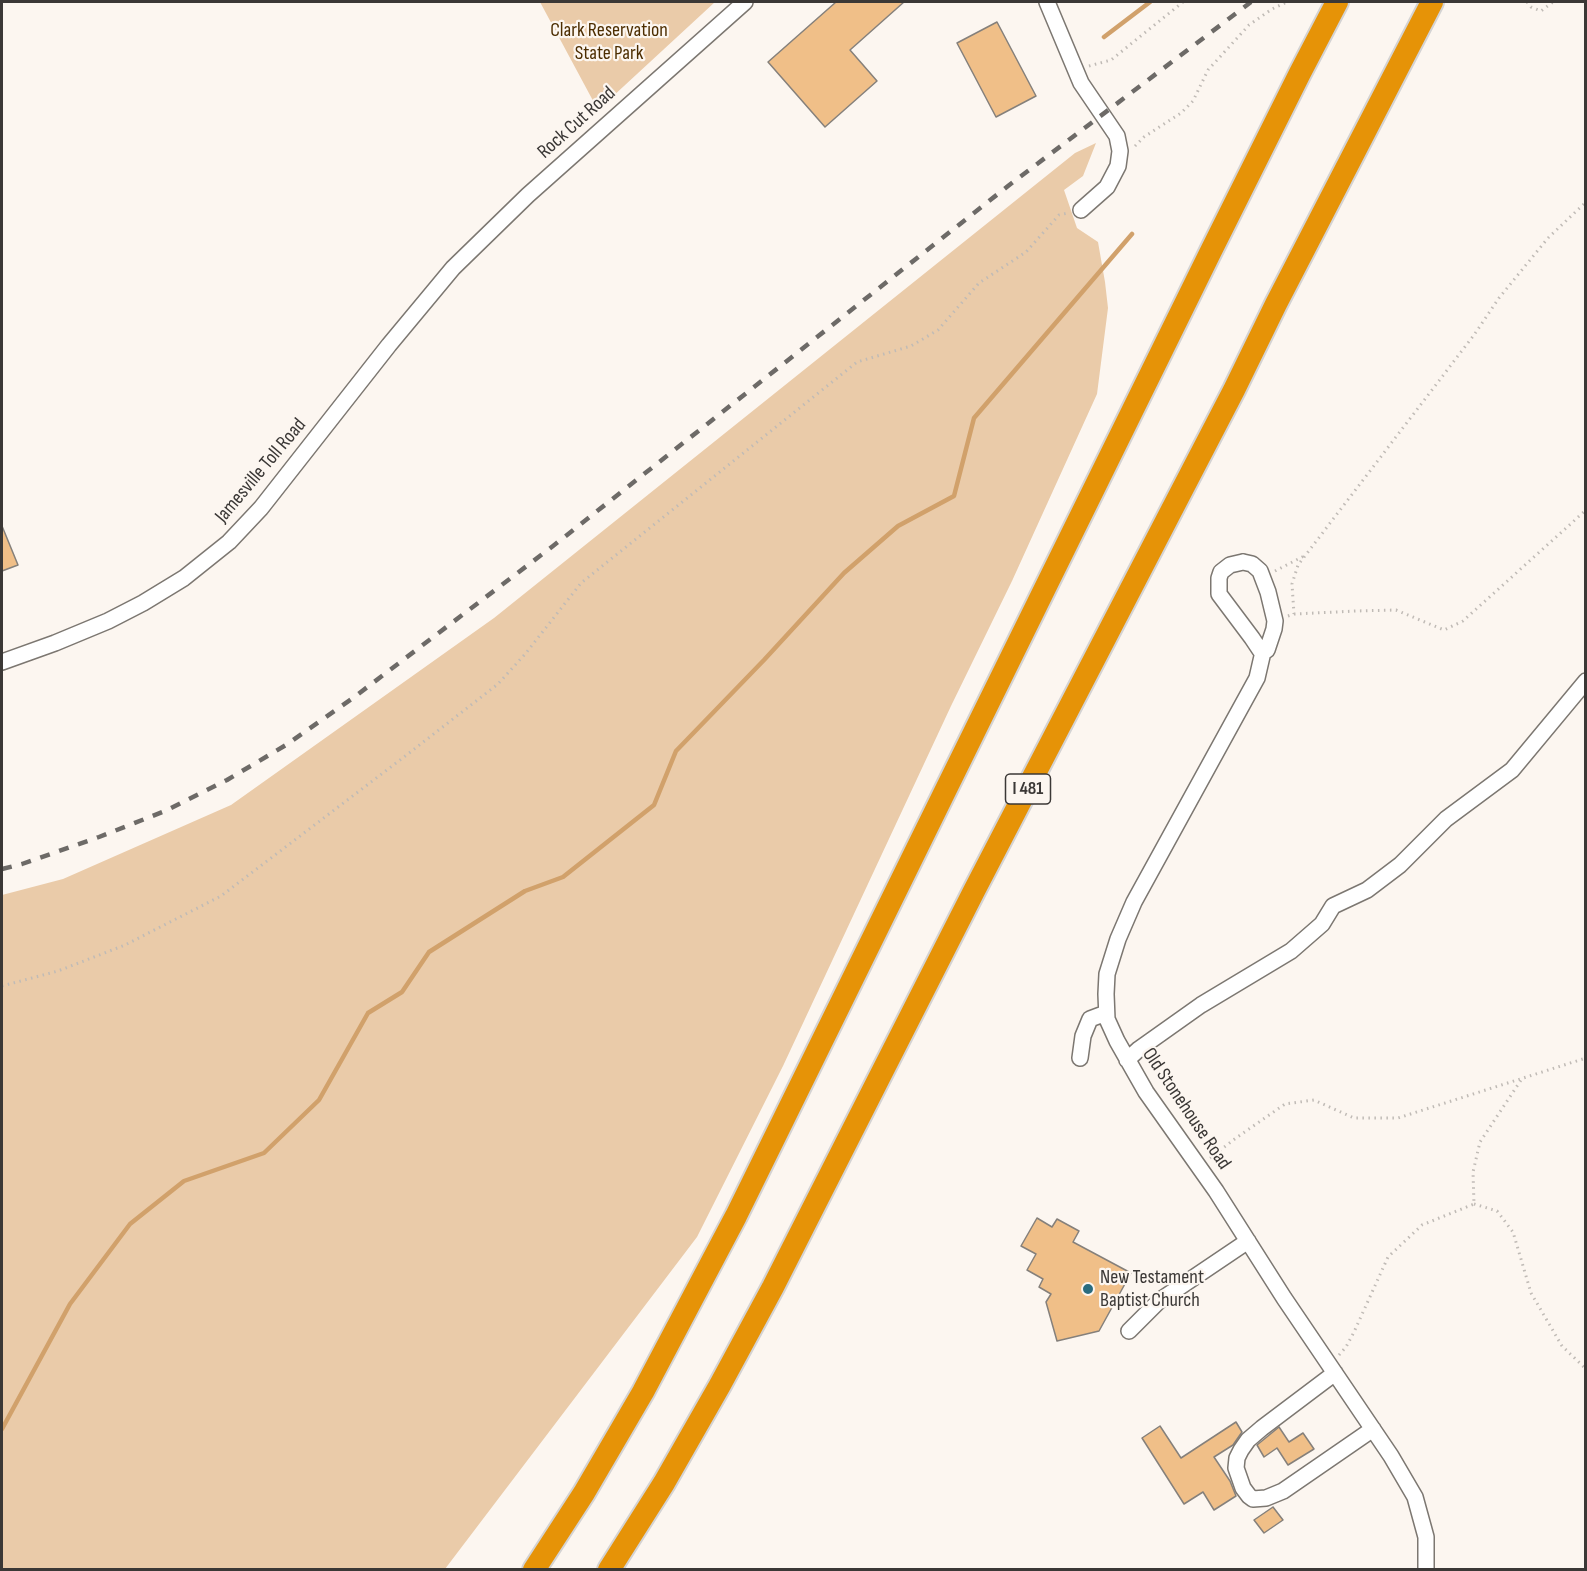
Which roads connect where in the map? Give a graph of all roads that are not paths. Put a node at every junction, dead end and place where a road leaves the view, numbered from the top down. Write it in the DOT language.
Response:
graph roads {
  1 [pos="745,2"];
  2 [pos="1047,2"];
  3 [pos="1337,2"];
  4 [pos="1432,2"];
  5 [pos="1081,210"];
  6 [pos="492,230"];
  7 [pos="1263,652"];
  8 [pos="2,662"];
  9 [pos="1586,681"];
  10 [pos="1106,1013"];
  11 [pos="1080,1058"];
  12 [pos="1127,1060"];
  13 [pos="1248,1241"];
  14 [pos="1128,1331"];
  15 [pos="1332,1369"];
  16 [pos="1373,1429"];
  17 [pos="534,1569"];
  18 [pos="609,1569"];
  19 [pos="1426,1569"];
  1 -- 6 [label="street, Rock Cut Road"];
  2 -- 5 [label="street"];
  3 -- 17 [label="highway"];
  4 -- 18 [label="highway, I 481"];
  6 -- 8 [label="street, Jamesville Toll Road"];
  7 -- 7 [label="street, Old Stonehouse Road"];
  7 -- 10 [label="street, Old Stonehouse Road"];
  9 -- 12 [label="street"];
  10 -- 11 [label="street"];
  10 -- 12 [label="street, Old Stonehouse Road"];
  12 -- 13 [label="street, Old Stonehouse Road"];
  13 -- 14 [label="street"];
  13 -- 15 [label="street, Old Stonehouse Road"];
  15 -- 16 [label="street, Old Stonehouse Road"];
  15 -- 16 [label="street"];
  16 -- 19 [label="street, Old Stonehouse Road"];
}
